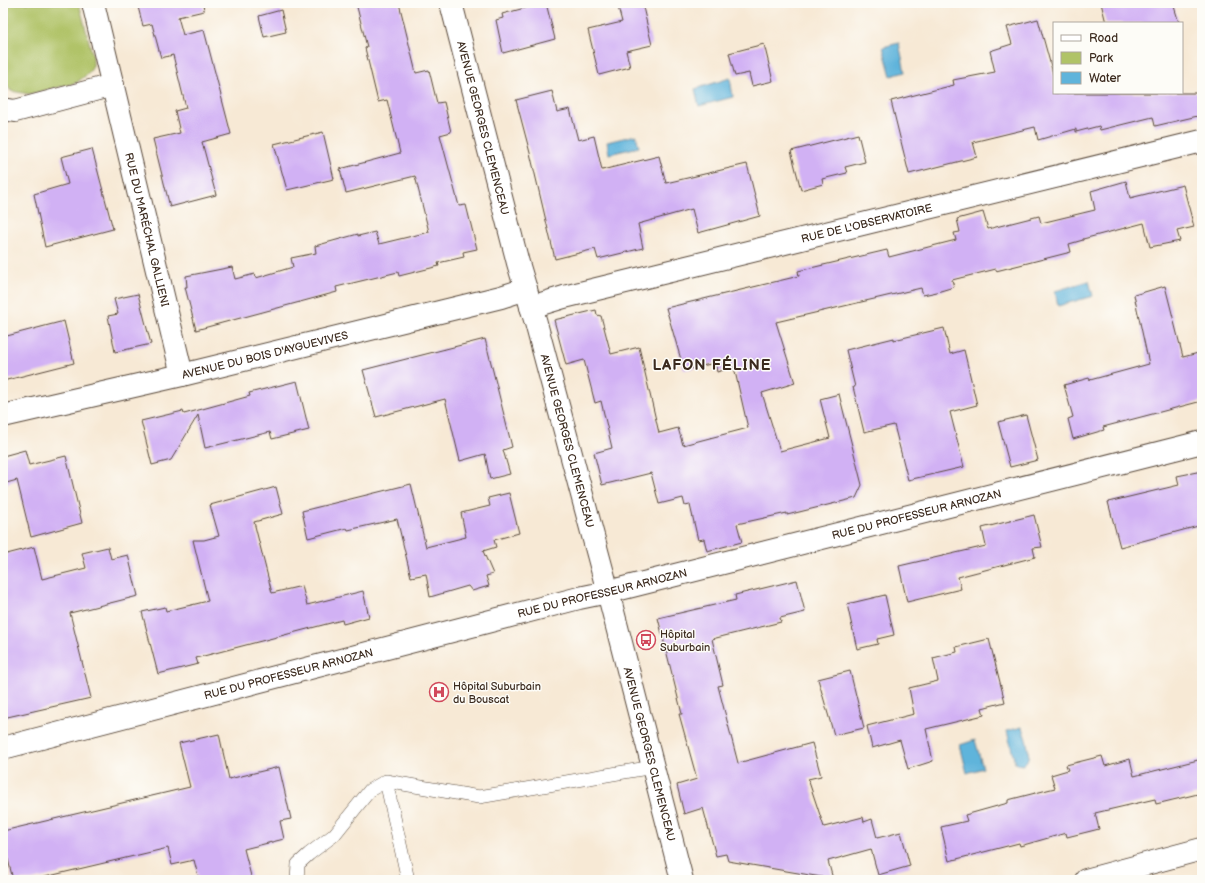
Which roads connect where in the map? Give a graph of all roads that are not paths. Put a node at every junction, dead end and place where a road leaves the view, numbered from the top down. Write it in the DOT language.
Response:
graph roads {
  1 [pos="93,3"];
  2 [pos="451,3"];
  3 [pos="113,85"];
  4 [pos="3,109"];
  5 [pos="1202,141"];
  6 [pos="528,298"];
  7 [pos="182,374"];
  8 [pos="3,416"];
  9 [pos="1202,442"];
  10 [pos="608,592"];
  11 [pos="3,748"];
  12 [pos="653,767"];
  13 [pos="386,781"];
  14 [pos="1202,849"];
  15 [pos="297,880"];
  16 [pos="408,880"];
  17 [pos="682,880"];
  18 [pos="1086,880"];
  1 -- 3 [label="street, RUE DU MARÉCHAL GALLIENI"];
  2 -- 6 [label="street, AVENUE GEORGES CLEMENCEAU"];
  3 -- 4 [label="street"];
  3 -- 7 [label="street, RUE DU MARÉCHAL GALLIENI"];
  5 -- 6 [label="street, RUE DE L'OBSERVATOIRE"];
  6 -- 7 [label="street, AVENUE DU BOIS D'AYGUEVIVES"];
  6 -- 10 [label="street, AVENUE GEORGES CLEMENCEAU"];
  7 -- 8 [label="street, AVENUE DU BOIS D'AYGUEVIVES"];
  9 -- 10 [label="street, RUE DU PROFESSEUR ARNOZAN"];
  10 -- 11 [label="street, RUE DU PROFESSEUR ARNOZAN"];
  10 -- 12 [label="street, AVENUE GEORGES CLEMENCEAU"];
  12 -- 13 [label="lane"];
  12 -- 17 [label="street, AVENUE GEORGES CLEMENCEAU"];
  13 -- 15 [label="lane"];
  13 -- 16 [label="lane"];
  14 -- 18 [label="street"];
}
